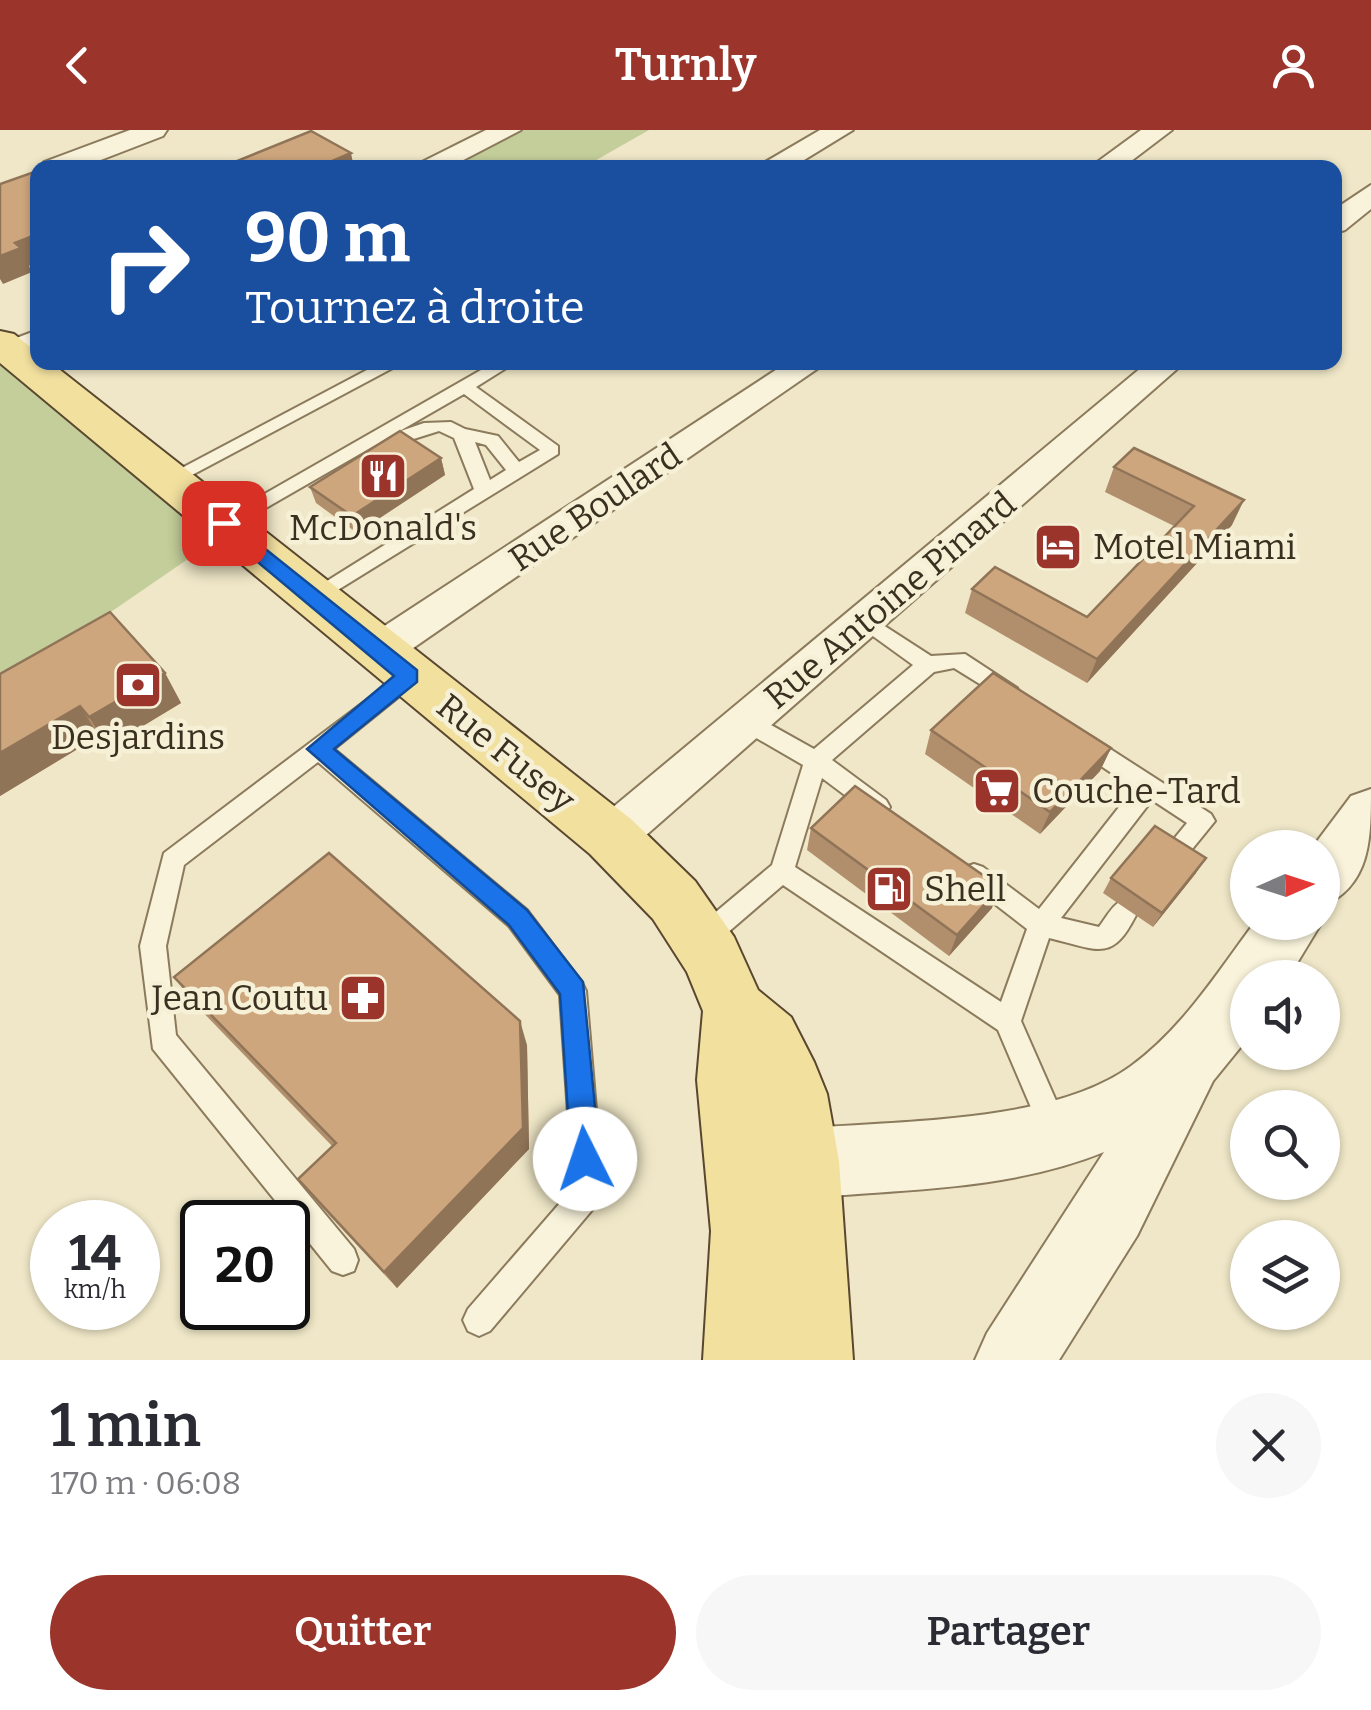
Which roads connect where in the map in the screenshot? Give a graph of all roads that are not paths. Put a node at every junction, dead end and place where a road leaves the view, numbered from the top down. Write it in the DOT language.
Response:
graph roads {
  1 [pos="154,130"];
  2 [pos="508,130"];
  3 [pos="840,130"];
  4 [pos="1160,130"];
  5 [pos="75,160"];
  6 [pos="442,160"];
  7 [pos="783,160"];
  8 [pos="1115,160"];
  9 [pos="1371,194"];
  10 [pos="1342,218"];
  11 [pos="45,370"];
  12 [pos="381,370"];
  13 [pos="493,370"];
  14 [pos="800,370"];
  15 [pos="1160,370"];
  16 [pos="464,386"];
  17 [pos="460,434"];
  18 [pos="517,471"];
  19 [pos="302,478"];
  20 [pos="170,480"];
  21 [pos="484,492"];
  22 [pos="224,523"];
  23 [pos="313,596"];
  24 [pos="866,621"];
  25 [pos="394,663"];
  26 [pos="928,665"];
  27 [pos="1037,712"];
  28 [pos="747,722"];
  29 [pos="1069,733"];
  30 [pos="318,749"];
  31 [pos="816,762"];
  32 [pos="1148,786"];
  33 [pos="1371,813"];
  34 [pos="904,826"];
  35 [pos="611,837"];
  36 [pos="1340,855"];
  37 [pos="1171,857"];
  38 [pos="782,871"];
  39 [pos="963,873"];
  40 [pos="841,875"];
  41 [pos="817,894"];
  42 [pos="1127,909"];
  43 [pos="1041,925"];
  44 [pos="702,939"];
  45 [pos="1230,1005"];
  46 [pos="1008,1020"];
  47 [pos="1190,1058"];
  48 [pos="1057,1134"];
  49 [pos="774,1166"];
  50 [pos="343,1260"];
  51 [pos="479,1320"];
  52 [pos="742,1360"];
  53 [pos="814,1360"];
  54 [pos="1014,1360"];
  1 -- 5 [label="street"];
  2 -- 6 [label="street"];
  3 -- 7 [label="street"];
  4 -- 8 [label="street"];
  9 -- 10 [label="street"];
  11 -- 20 [label="main road, Rue Fusey"];
  12 -- 20 [label="lane"];
  13 -- 16 [label="lane"];
  14 -- 25 [label="street, Rue Boulard"];
  15 -- 24 [label="street, Rue Antoine Pinard"];
  16 -- 18 [label="lane"];
  16 -- 19 [label="lane"];
  17 -- 18 [label="lane"];
  17 -- 19 [label="lane"];
  17 -- 21 [label="lane"];
  18 -- 21 [label="lane"];
  19 -- 22 [label="lane"];
  20 -- 22 [label="main road, Rue Fusey"];
  21 -- 23 [label="lane"];
  22 -- 23 [label="main road, Rue Fusey"];
  23 -- 25 [label="main road, Rue Fusey"];
  24 -- 26 [label="lane"];
  24 -- 28 [label="street, Rue Antoine Pinard"];
  25 -- 30 [label="lane"];
  25 -- 35 [label="main road, Rue Fusey"];
  26 -- 27 [label="lane"];
  26 -- 31 [label="lane"];
  28 -- 31 [label="lane"];
  28 -- 35 [label="street, Rue Antoine Pinard"];
  29 -- 32 [label="lane"];
  30 -- 50 [label="lane"];
  30 -- 51 [label="lane"];
  31 -- 34 [label="lane"];
  31 -- 38 [label="lane"];
  32 -- 37 [label="lane"];
  32 -- 43 [label="lane"];
  33 -- 36 [label="street"];
  35 -- 44 [label="main road, Rue Fusey"];
  38 -- 41 [label="lane"];
  38 -- 44 [label="lane"];
  39 -- 43 [label="lane"];
  40 -- 41 [label="lane"];
  41 -- 46 [label="lane"];
  42 -- 43 [label="lane"];
  43 -- 46 [label="lane"];
  44 -- 49 [label="main road, Rue Fusey"];
  45 -- 47 [label="street"];
  46 -- 48 [label="lane"];
  47 -- 48 [label="street"];
  47 -- 54 [label="street"];
  48 -- 49 [label="street"];
  49 -- 52 [label="main road, Rue Fusey"];
  49 -- 53 [label="main road, Rue Fusey"];
}
